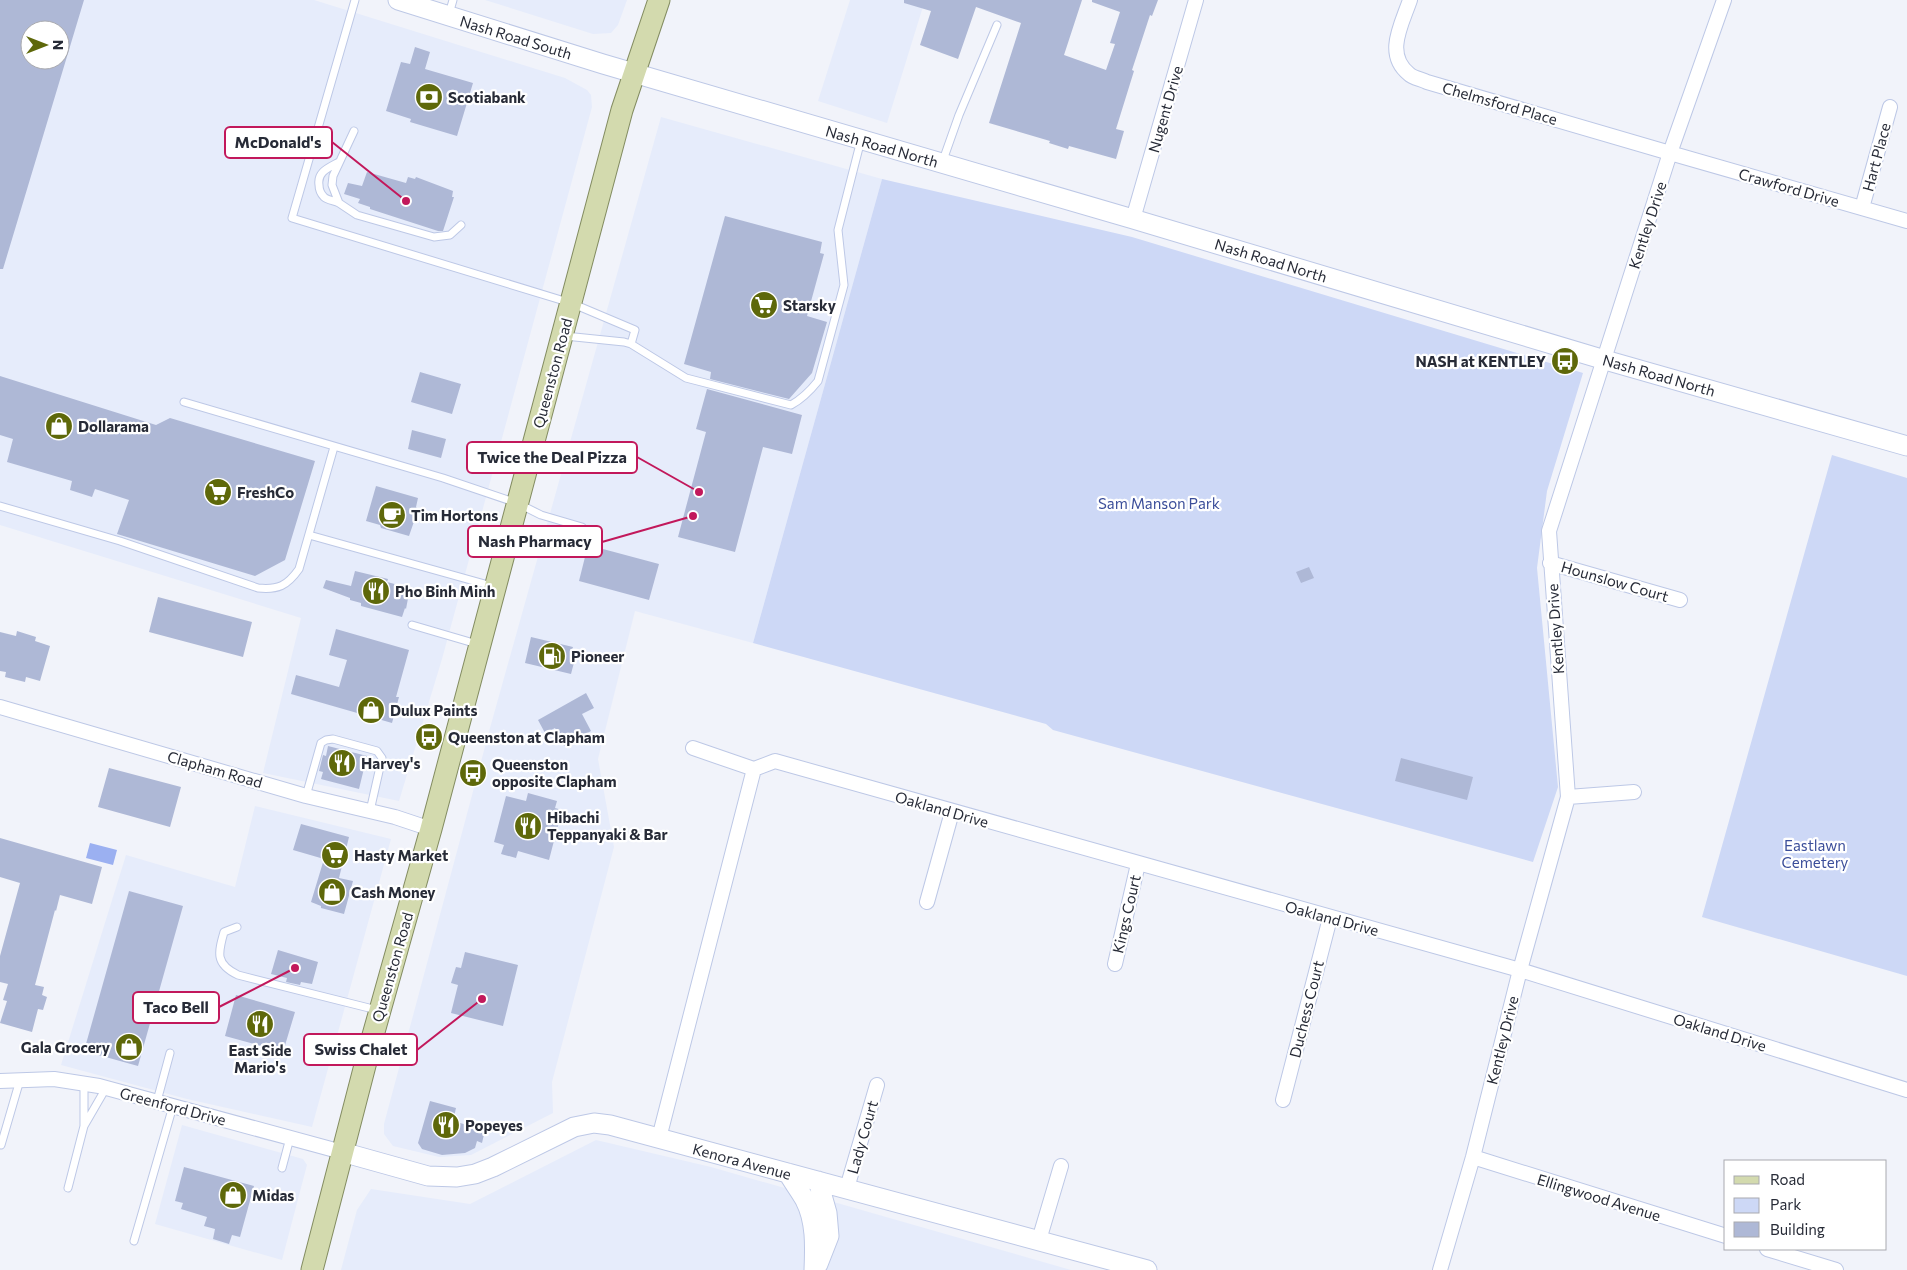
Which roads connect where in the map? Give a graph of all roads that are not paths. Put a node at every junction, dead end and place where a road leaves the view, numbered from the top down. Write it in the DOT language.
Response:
graph roads {
  1 [pos="355,0"];
  2 [pos="398,0"];
  3 [pos="659,0"];
  4 [pos="1196,0"];
  5 [pos="1410,0"];
  6 [pos="1724,0"];
  7 [pos="451,8"];
  8 [pos="997,25"];
  9 [pos="635,72"];
  10 [pos="1890,107"];
  11 [pos="354,131"];
  12 [pos="861,140"];
  13 [pos="1670,154"];
  14 [pos="339,162"];
  15 [pos="942,163"];
  16 [pos="339,203"];
  17 [pos="1862,208"];
  18 [pos="1133,219"];
  19 [pos="1907,221"];
  20 [pos="461,225"];
  21 [pos="571,303"];
  22 [pos="562,335"];
  23 [pos="632,344"];
  24 [pos="1605,360"];
  25 [pos="184,402"];
  26 [pos="1907,446"];
  27 [pos="334,447"];
  28 [pos="517,503"];
  29 [pos="0,506"];
  30 [pos="582,527"];
  31 [pos="309,535"];
  32 [pos="1550,563"];
  33 [pos="495,587"];
  34 [pos="1680,600"];
  35 [pos="412,625"];
  36 [pos="479,644"];
  37 [pos="0,707"];
  38 [pos="693,748"];
  39 [pos="754,769"];
  40 [pos="1634,792"];
  41 [pos="306,796"];
  42 [pos="1568,797"];
  43 [pos="370,812"];
  44 [pos="952,812"];
  45 [pos="431,828"];
  46 [pos="1138,864"];
  47 [pos="926,902"];
  48 [pos="1330,918"];
  49 [pos="237,927"];
  50 [pos="1115,964"];
  51 [pos="1520,970"];
  52 [pos="380,1011"];
  53 [pos="170,1053"];
  54 [pos="20,1080"];
  55 [pos="0,1081"];
  56 [pos="84,1084"];
  57 [pos="876,1085"];
  58 [pos="106,1088"];
  59 [pos="1907,1090"];
  60 [pos="1283,1100"];
  61 [pos="156,1102"];
  62 [pos="173,1106"];
  63 [pos="84,1126"];
  64 [pos="290,1138"];
  65 [pos="659,1138"];
  66 [pos="1,1145"];
  67 [pos="342,1152"];
  68 [pos="1473,1157"];
  69 [pos="1061,1166"];
  70 [pos="282,1168"];
  71 [pos="788,1173"];
  72 [pos="818,1181"];
  73 [pos="68,1188"];
  74 [pos="847,1188"];
  75 [pos="1724,1235"];
  76 [pos="1039,1240"];
  77 [pos="134,1241"];
  78 [pos="1771,1250"];
  79 [pos="312,1270"];
  80 [pos="815,1270"];
  81 [pos="1147,1270"];
  82 [pos="1440,1270"];
  83 [pos="1836,1270"];
  1 -- 21 [label="lane"];
  2 -- 7 [label="main road, Nash Road South"];
  3 -- 9 [label="main road, Queenston Road"];
  4 -- 18 [label="street, Nugent Drive"];
  5 -- 13 [label="street, Chelmsford Place"];
  6 -- 13 [label="street, Kentley Drive"];
  7 -- 9 [label="main road, Nash Road South"];
  8 -- 15 [label="lane"];
  9 -- 12 [label="main road, Nash Road North"];
  9 -- 21 [label="main road, Queenston Road"];
  10 -- 17 [label="street, Hart Place"];
  11 -- 14 [label="lane"];
  12 -- 15 [label="main road, Nash Road North"];
  12 -- 23 [label="lane"];
  13 -- 17 [label="street, Crawford Drive"];
  13 -- 24 [label="street, Kentley Drive"];
  14 -- 16 [label="lane"];
  14 -- 16 [label="lane"];
  15 -- 18 [label="main road, Nash Road North"];
  16 -- 20 [label="lane"];
  17 -- 19 [label="street, Crawford Drive"];
  18 -- 24 [label="main road, Nash Road North"];
  21 -- 22 [label="main road, Queenston Road"];
  21 -- 23 [label="lane"];
  22 -- 23 [label="lane"];
  22 -- 28 [label="main road, Queenston Road"];
  24 -- 26 [label="main road, Nash Road North"];
  24 -- 32 [label="street, Kentley Drive"];
  25 -- 27 [label="lane"];
  27 -- 28 [label="lane"];
  27 -- 31 [label="lane"];
  28 -- 30 [label="lane"];
  28 -- 33 [label="main road, Queenston Road"];
  29 -- 31 [label="lane"];
  31 -- 33 [label="lane"];
  32 -- 34 [label="street, Hounslow Court"];
  32 -- 42 [label="street, Kentley Drive"];
  33 -- 36 [label="main road, Queenston Road"];
  35 -- 36 [label="lane"];
  36 -- 45 [label="main road, Queenston Road"];
  37 -- 41 [label="street, Clapham Road"];
  38 -- 39 [label="street"];
  39 -- 44 [label="street, Oakland Drive"];
  39 -- 65 [label="street"];
  40 -- 42 [label="street"];
  41 -- 43 [label="street, Clapham Road"];
  41 -- 43 [label="lane"];
  42 -- 51 [label="street, Kentley Drive"];
  43 -- 45 [label="street, Clapham Road"];
  44 -- 46 [label="street, Oakland Drive"];
  44 -- 47 [label="street"];
  45 -- 52 [label="main road, Queenston Road"];
  46 -- 48 [label="street, Oakland Drive"];
  46 -- 50 [label="street, Kings Court"];
  48 -- 51 [label="street, Oakland Drive"];
  48 -- 60 [label="street, Duchess Court"];
  49 -- 52 [label="lane"];
  51 -- 59 [label="street, Oakland Drive"];
  51 -- 68 [label="street, Kentley Drive"];
  52 -- 67 [label="main road, Queenston Road"];
  53 -- 61 [label="lane"];
  54 -- 55 [label="street, Greenford Drive"];
  54 -- 56 [label="street, Greenford Drive"];
  54 -- 66 [label="lane"];
  56 -- 58 [label="street, Greenford Drive"];
  56 -- 63 [label="lane"];
  57 -- 74 [label="street, Lady Court"];
  58 -- 61 [label="street, Greenford Drive"];
  58 -- 63 [label="lane"];
  61 -- 62 [label="street, Greenford Drive"];
  62 -- 64 [label="street, Greenford Drive"];
  62 -- 77 [label="lane"];
  63 -- 73 [label="lane"];
  64 -- 67 [label="street, Greenford Drive"];
  64 -- 70 [label="lane"];
  65 -- 67 [label="main road, Kenora Avenue"];
  65 -- 71 [label="main road, Kenora Avenue"];
  67 -- 79 [label="main road, Queenston Road"];
  68 -- 75 [label="street, Ellingwood Avenue"];
  68 -- 82 [label="street, Kentley Drive"];
  69 -- 76 [label="street"];
  71 -- 72 [label="main road, Kenora Avenue"];
  71 -- 80 [label="main road"];
  72 -- 74 [label="main road, Kenora Avenue"];
  72 -- 80 [label="main road"];
  74 -- 76 [label="main road, Kenora Avenue"];
  76 -- 81 [label="main road, Kenora Avenue"];
  78 -- 83 [label="street"];
}
